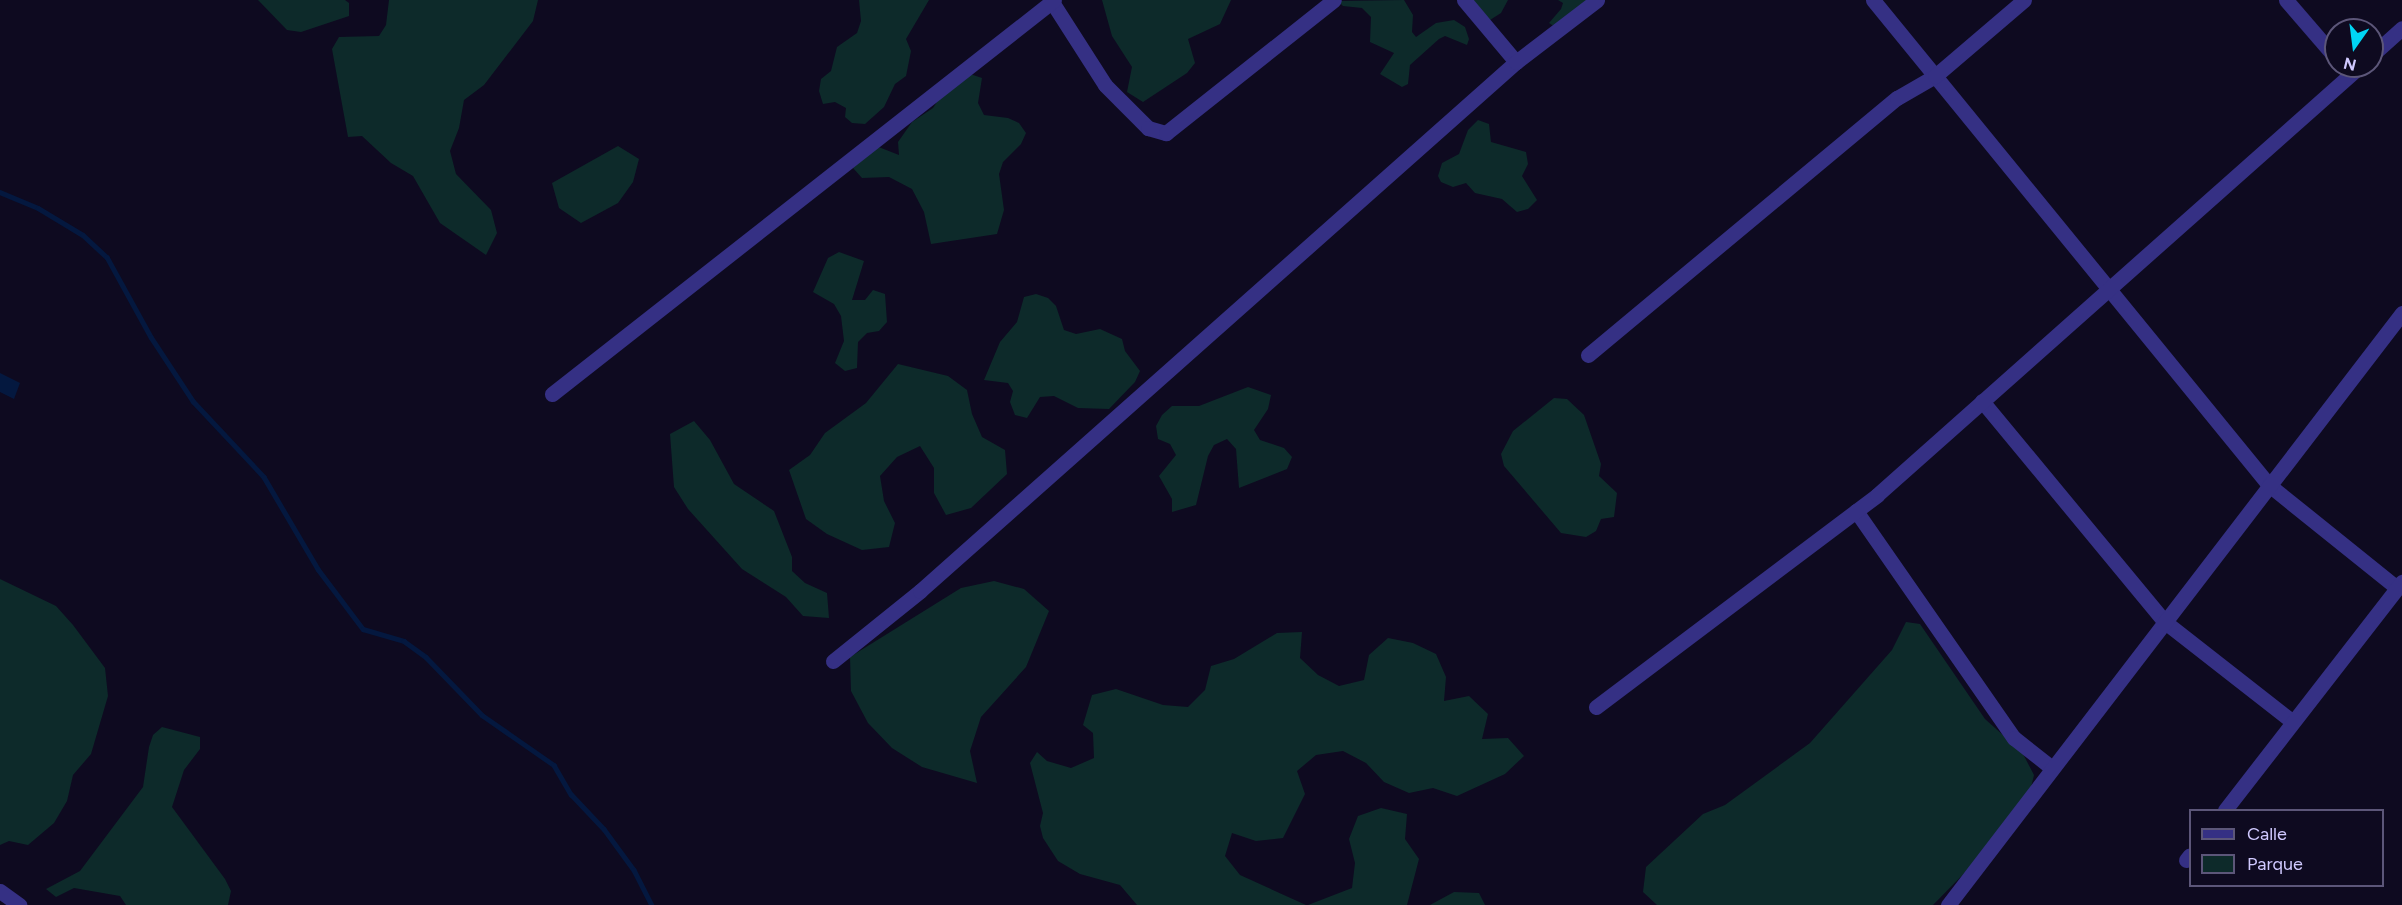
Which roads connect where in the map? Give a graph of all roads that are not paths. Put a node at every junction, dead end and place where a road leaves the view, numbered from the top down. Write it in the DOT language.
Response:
graph roads {
  1 [pos="1334,0"];
  2 [pos="1464,0"];
  3 [pos="1597,0"];
  4 [pos="1873,0"];
  5 [pos="2024,0"];
  6 [pos="2286,0"];
  7 [pos="1053,1"];
  8 [pos="2402,28"];
  9 [pos="2324,44"];
  10 [pos="2384,44"];
  11 [pos="1516,62"];
  12 [pos="1935,76"];
  13 [pos="2341,78"];
  14 [pos="2108,288"];
  15 [pos="2402,313"];
  16 [pos="1588,354"];
  17 [pos="552,394"];
  18 [pos="1982,401"];
  19 [pos="2269,485"];
  20 [pos="1856,511"];
  21 [pos="2400,585"];
  22 [pos="2165,622"];
  23 [pos="833,661"];
  24 [pos="1596,706"];
  25 [pos="2293,722"];
  26 [pos="2052,768"];
  27 [pos="2226,809"];
  28 [pos="0,891"];
  29 [pos="20,905"];
  30 [pos="1948,905"];
  1 -- 7 [label="street"];
  2 -- 11 [label="street"];
  3 -- 11 [label="street"];
  4 -- 12 [label="street"];
  5 -- 12 [label="street"];
  6 -- 9 [label="street"];
  7 -- 17 [label="street"];
  8 -- 10 [label="street"];
  11 -- 23 [label="street"];
  12 -- 14 [label="street"];
  12 -- 16 [label="street"];
  13 -- 14 [label="street"];
  14 -- 18 [label="street"];
  14 -- 19 [label="street"];
  15 -- 19 [label="street"];
  18 -- 20 [label="street"];
  18 -- 22 [label="street"];
  19 -- 21 [label="street"];
  19 -- 22 [label="street"];
  20 -- 24 [label="street"];
  20 -- 26 [label="street"];
  21 -- 25 [label="street"];
  22 -- 25 [label="street"];
  22 -- 26 [label="street"];
  25 -- 27 [label="street"];
  26 -- 30 [label="street"];
  28 -- 29 [label="street"];
}
